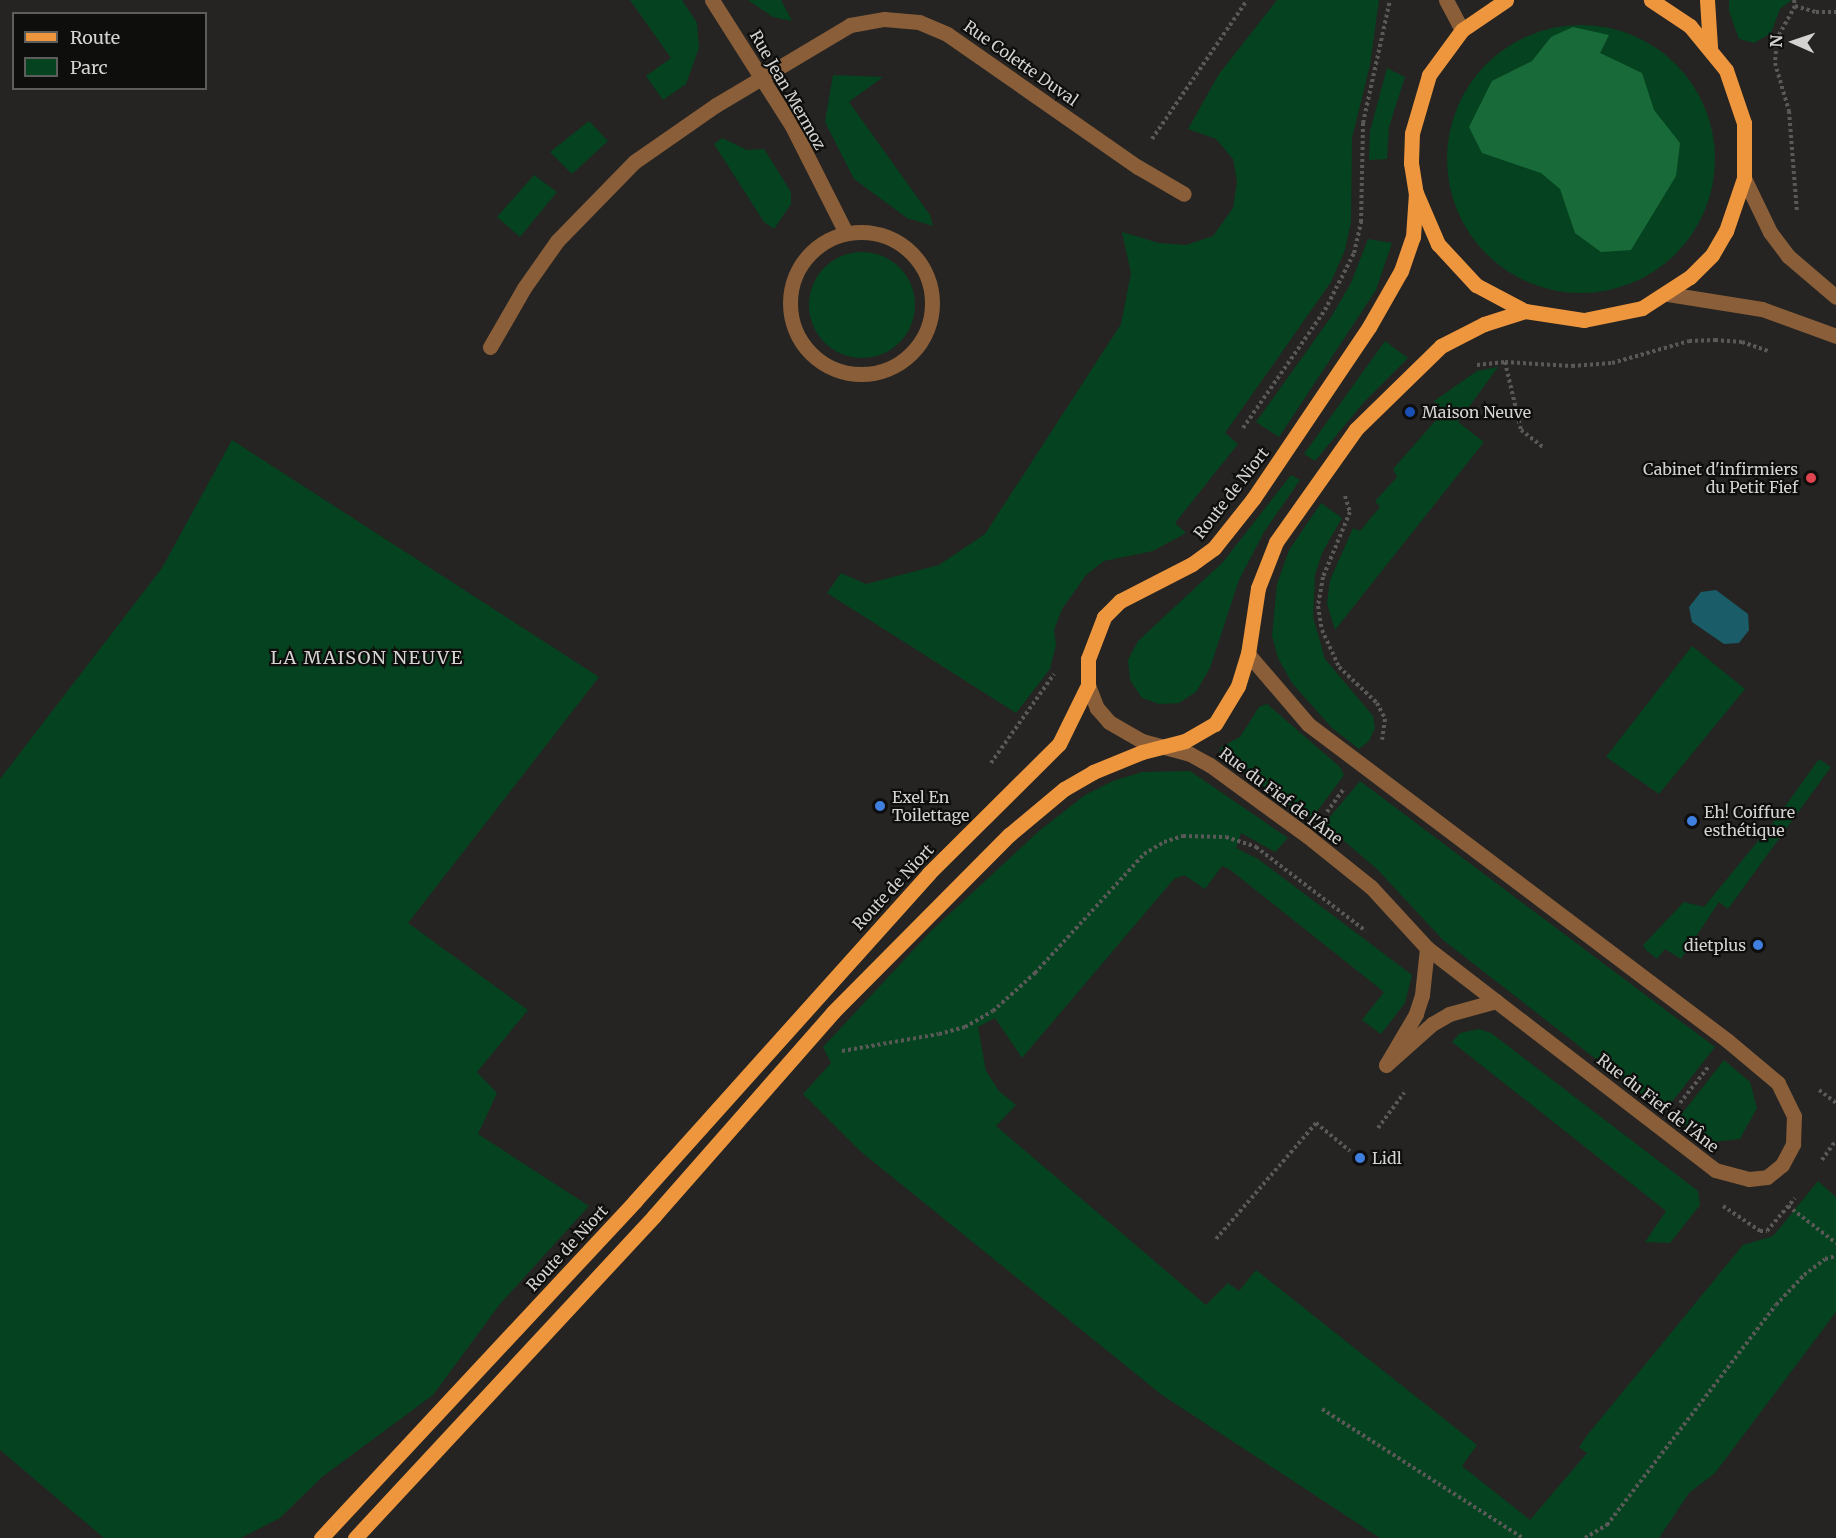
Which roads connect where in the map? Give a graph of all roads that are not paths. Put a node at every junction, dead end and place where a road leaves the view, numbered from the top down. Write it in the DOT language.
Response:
graph roads {
  1 [pos="712,0"];
  2 [pos="1446,0"];
  3 [pos="1506,0"];
  4 [pos="1651,0"];
  5 [pos="1707,0"];
  6 [pos="1462,30"];
  7 [pos="1710,47"];
  8 [pos="761,76"];
  9 [pos="1744,178"];
  10 [pos="1416,193"];
  11 [pos="1184,194"];
  12 [pos="846,233"];
  13 [pos="1668,294"];
  14 [pos="1836,297"];
  15 [pos="1525,311"];
  16 [pos="1836,336"];
  17 [pos="490,347"];
  18 [pos="1248,654"];
  19 [pos="1088,685"];
  20 [pos="1161,746"];
  21 [pos="1427,948"];
  22 [pos="1496,1001"];
  23 [pos="321,1538"];
  24 [pos="355,1538"];
  1 -- 8 [label="street, Rue Jean Mermoz"];
  2 -- 6 [label="street"];
  3 -- 6 [label="main road"];
  4 -- 7 [label="main road"];
  5 -- 7 [label="main road"];
  6 -- 10 [label="main road"];
  7 -- 9 [label="main road"];
  8 -- 11 [label="street, Rue Colette Duval"];
  8 -- 12 [label="street, Rue Jean Mermoz"];
  8 -- 17 [label="street, Rue Colette Duval"];
  9 -- 13 [label="main road"];
  9 -- 14 [label="street"];
  10 -- 15 [label="main road"];
  10 -- 19 [label="main road, Route de Niort"];
  12 -- 12 [label="street"];
  13 -- 15 [label="main road"];
  13 -- 16 [label="street"];
  15 -- 18 [label="main road"];
  18 -- 20 [label="main road"];
  18 -- 22 [label="street, Rue du Fief de l'Âne"];
  19 -- 20 [label="street, Rue du Fief de l'Âne"];
  19 -- 23 [label="main road, Route de Niort"];
  20 -- 21 [label="street, Rue du Fief de l'Âne"];
  20 -- 24 [label="main road"];
  21 -- 22 [label="street, Rue du Fief de l'Âne"];
  21 -- 22 [label="street"];
}
